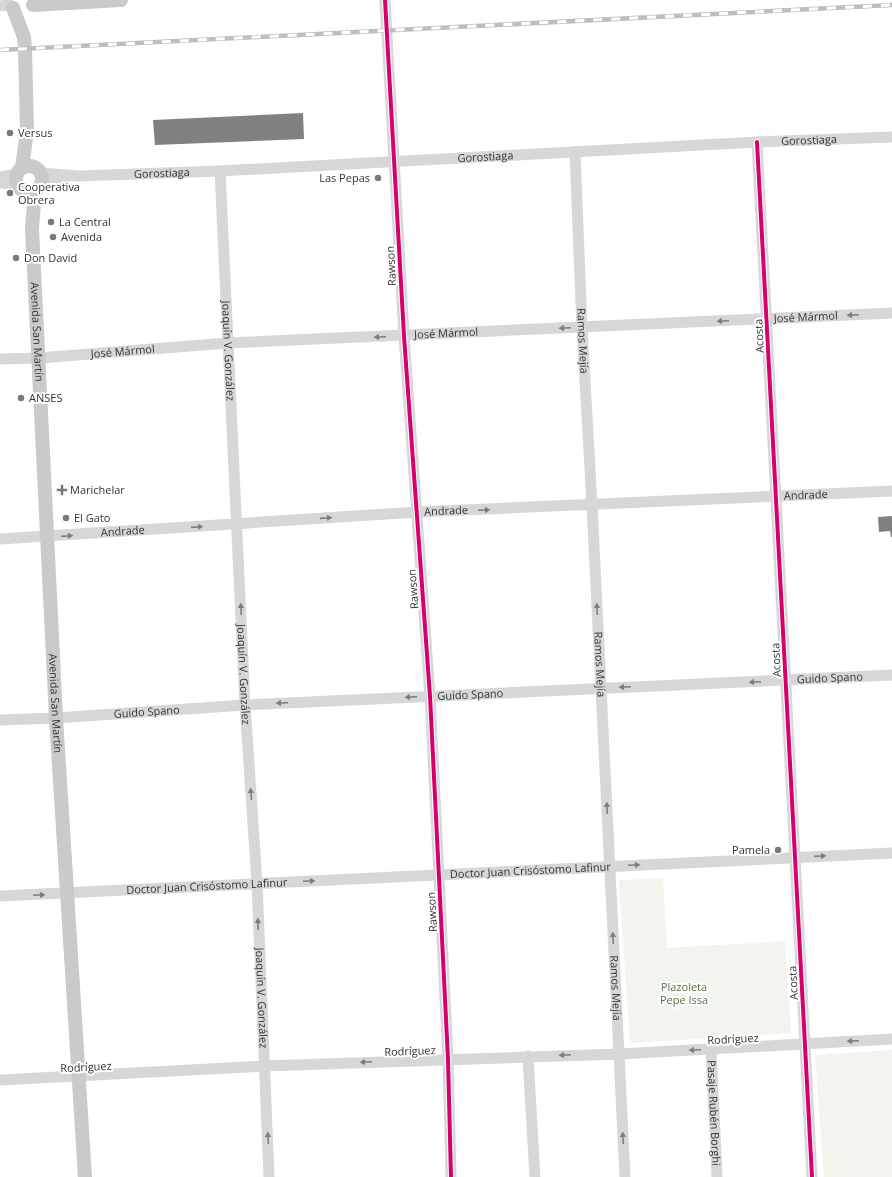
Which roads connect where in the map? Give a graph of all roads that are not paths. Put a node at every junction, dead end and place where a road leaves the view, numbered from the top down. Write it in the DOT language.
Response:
graph roads {
  1 [pos="121,0"];
  2 [pos="384,0"];
  3 [pos="33,4"];
  4 [pos="8,5"];
  5 [pos="24,37"];
  6 [pos="892,136"];
  7 [pos="757,142"];
  8 [pos="575,152"];
  9 [pos="394,161"];
  10 [pos="220,171"];
  11 [pos="0,177"];
  12 [pos="29,179"];
  13 [pos="0,183"];
  14 [pos="892,313"];
  15 [pos="767,319"];
  16 [pos="582,328"];
  17 [pos="404,336"];
  18 [pos="228,343"];
  19 [pos="39,358"];
  20 [pos="0,359"];
  21 [pos="892,491"];
  22 [pos="776,496"];
  23 [pos="592,505"];
  24 [pos="417,512"];
  25 [pos="237,524"];
  26 [pos="47,537"];
  27 [pos="0,539"];
  28 [pos="892,675"];
  29 [pos="786,680"];
  30 [pos="601,688"];
  31 [pos="430,696"];
  32 [pos="245,705"];
  33 [pos="56,718"];
  34 [pos="0,720"];
  35 [pos="892,853"];
  36 [pos="795,858"];
  37 [pos="610,866"];
  38 [pos="439,874"];
  39 [pos="257,883"];
  40 [pos="66,893"];
  41 [pos="0,896"];
  42 [pos="892,1039"];
  43 [pos="805,1044"];
  44 [pos="711,1049"];
  45 [pos="619,1054"];
  46 [pos="528,1056"];
  47 [pos="448,1059"];
  48 [pos="264,1066"];
  49 [pos="79,1076"];
  50 [pos="0,1080"];
  51 [pos="85,1177"];
  52 [pos="270,1177"];
  53 [pos="451,1177"];
  54 [pos="536,1177"];
  55 [pos="625,1177"];
  56 [pos="717,1177"];
  57 [pos="812,1177"];
  1 -- 3 [label="main road"];
  2 -- 9 [label="street, Rawson"];
  3 -- 4 [label="main road"];
  3 -- 5 [label="main road, Avenida San Martín"];
  4 -- 5 [label="main road, Avenida San Martín"];
  5 -- 12 [label="main road, Avenida San Martín"];
  6 -- 7 [label="street, Gorostiaga"];
  7 -- 8 [label="street, Gorostiaga"];
  7 -- 15 [label="street, Acosta"];
  8 -- 9 [label="street, Gorostiaga"];
  8 -- 16 [label="street, Ramos Mejía"];
  9 -- 10 [label="street, Gorostiaga"];
  9 -- 17 [label="street, Rawson"];
  10 -- 12 [label="street, Gorostiaga"];
  10 -- 18 [label="street, Joaquín V. González"];
  11 -- 12 [label="street, Gorostiaga"];
  12 -- 13 [label="street, Gorostiaga"];
  12 -- 19 [label="main road, Avenida San Martín"];
  14 -- 15 [label="street, José Mármol, one-way"];
  15 -- 16 [label="street, José Mármol, one-way"];
  15 -- 22 [label="street, Acosta"];
  16 -- 17 [label="street, José Mármol, one-way"];
  16 -- 23 [label="street, Ramos Mejía"];
  17 -- 18 [label="street, José Mármol, one-way"];
  17 -- 24 [label="street, Rawson"];
  18 -- 19 [label="street, José Mármol"];
  18 -- 25 [label="street, Joaquín V. González"];
  19 -- 20 [label="street, José Mármol"];
  19 -- 26 [label="main road, Avenida San Martín"];
  21 -- 22 [label="street, Andrade"];
  22 -- 23 [label="street, Andrade"];
  22 -- 29 [label="street, Acosta"];
  24 -- 23 [label="street, Andrade, one-way"];
  30 -- 23 [label="street, Ramos Mejía, one-way"];
  25 -- 24 [label="street, Andrade, one-way"];
  24 -- 31 [label="street, Rawson"];
  26 -- 25 [label="street, Andrade, one-way"];
  32 -- 25 [label="street, Joaquín V. González, one-way"];
  26 -- 27 [label="street, Andrade"];
  26 -- 33 [label="main road, Avenida San Martín"];
  28 -- 29 [label="street, Guido Spano"];
  29 -- 30 [label="street, Guido Spano, one-way"];
  29 -- 36 [label="street, Acosta"];
  30 -- 31 [label="street, Guido Spano"];
  37 -- 30 [label="street, Ramos Mejía, one-way"];
  31 -- 32 [label="street, Guido Spano, one-way"];
  31 -- 38 [label="street, Rawson"];
  32 -- 33 [label="street, Guido Spano"];
  39 -- 32 [label="street, Joaquín V. González, one-way"];
  33 -- 34 [label="street, Guido Spano"];
  33 -- 40 [label="main road, Avenida San Martín"];
  36 -- 35 [label="street, Doctor Juan Crisóstomo Lafinur, one-way"];
  37 -- 36 [label="street, Doctor Juan Crisóstomo Lafinur, one-way"];
  36 -- 43 [label="street, Acosta"];
  37 -- 38 [label="street, Doctor Juan Crisóstomo Lafinur"];
  45 -- 37 [label="street, Ramos Mejía, one-way"];
  39 -- 38 [label="street, Doctor Juan Crisóstomo Lafinur, one-way"];
  38 -- 47 [label="street, Rawson"];
  39 -- 40 [label="street, Doctor Juan Crisóstomo Lafinur"];
  48 -- 39 [label="street, Joaquín V. González, one-way"];
  41 -- 40 [label="street, Doctor Juan Crisóstomo Lafinur, one-way"];
  40 -- 49 [label="main road, Avenida San Martín"];
  42 -- 43 [label="street, Rodríguez, one-way"];
  43 -- 44 [label="street, Rodríguez"];
  43 -- 57 [label="street, Acosta"];
  44 -- 45 [label="street, Rodríguez, one-way"];
  44 -- 56 [label="street, Pasaje Rubén Borghi"];
  45 -- 46 [label="street, Rodríguez, one-way"];
  55 -- 45 [label="street, Ramos Mejía, one-way"];
  46 -- 47 [label="street, Rodríguez"];
  46 -- 54 [label="street"];
  47 -- 48 [label="street, Rodríguez, one-way"];
  47 -- 53 [label="street, Rawson"];
  48 -- 49 [label="street, Rodríguez"];
  52 -- 48 [label="street, Joaquín V. González, one-way"];
  49 -- 50 [label="street, Rodríguez"];
  49 -- 51 [label="main road, Avenida San Martín"];
}
